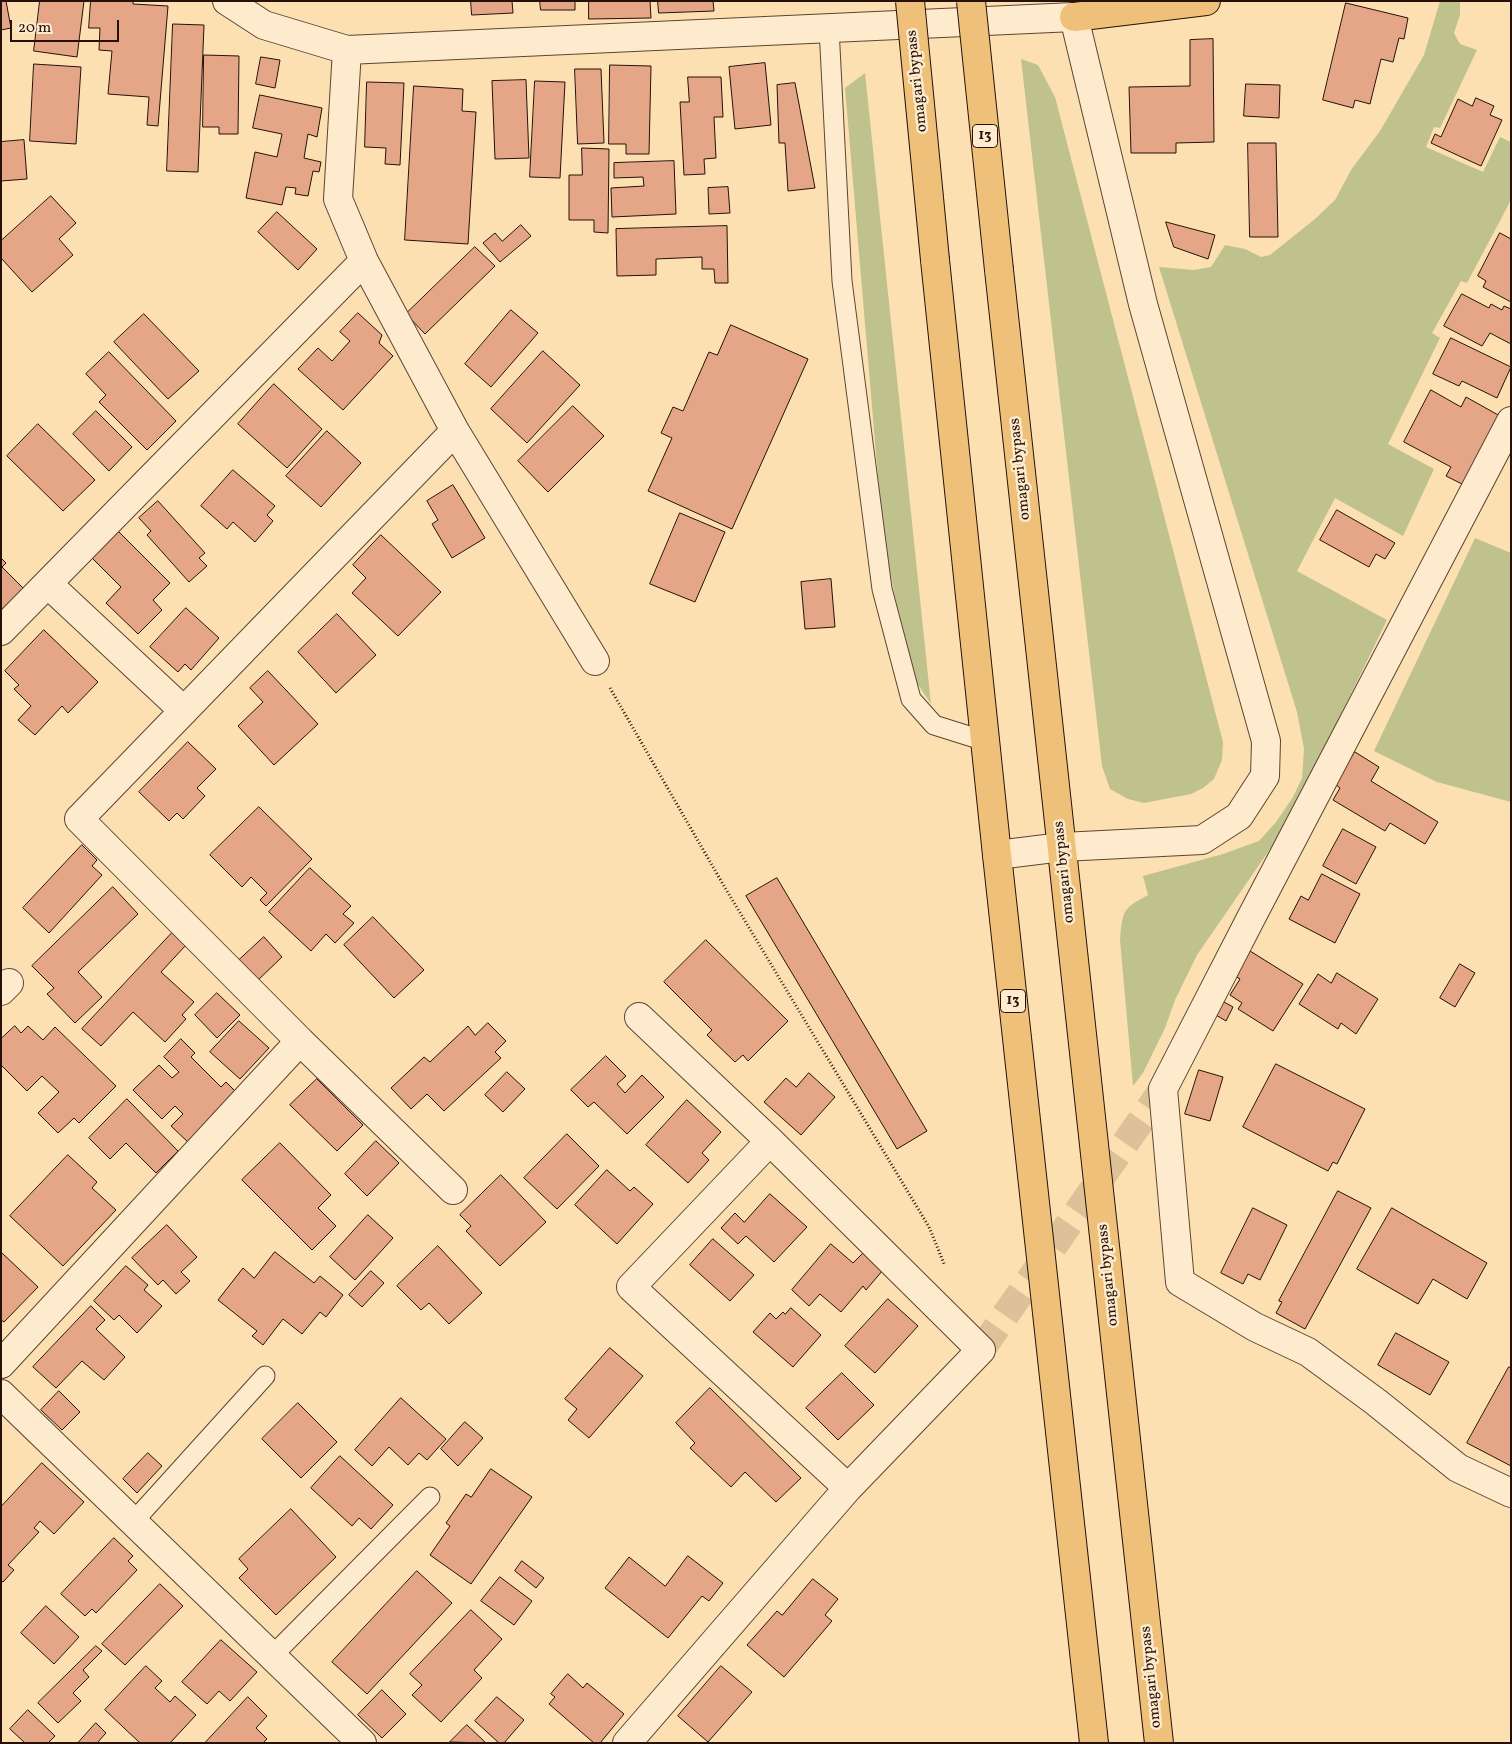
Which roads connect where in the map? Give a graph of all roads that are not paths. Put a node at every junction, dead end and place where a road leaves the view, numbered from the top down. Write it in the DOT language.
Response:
graph roads {
  1 [pos="228,1"];
  2 [pos="910,1"];
  3 [pos="971,1"];
  4 [pos="1206,1"];
  5 [pos="1074,17"];
  6 [pos="829,28"];
  7 [pos="347,50"];
  8 [pos="364,261"];
  9 [pos="1511,421"];
  10 [pos="455,432"];
  11 [pos="48,584"];
  12 [pos="1,631"];
  13 [pos="595,662"];
  14 [pos="184,711"];
  15 [pos="985,742"];
  16 [pos="1062,847"];
  17 [pos="997,855"];
  18 [pos="639,1017"];
  19 [pos="300,1041"];
  20 [pos="770,1141"];
  21 [pos="453,1190"];
  22 [pos="1,1364"];
  23 [pos="265,1376"];
  24 [pos="1,1394"];
  25 [pos="848,1488"];
  26 [pos="1511,1493"];
  27 [pos="430,1497"];
  28 [pos="133,1522"];
  29 [pos="272,1656"];
  30 [pos="362,1743"];
  31 [pos="628,1743"];
  32 [pos="1094,1743"];
  33 [pos="1159,1743"];
  1 -- 7 [label="street"];
  2 -- 15 [label="main road, omagari bypass / 13, bridge"];
  3 -- 16 [label="main road, omagari bypass / 13, bridge"];
  4 -- 5 [label="main road"];
  5 -- 6 [label="street"];
  5 -- 16 [label="street"];
  6 -- 7 [label="street"];
  6 -- 15 [label="lane"];
  7 -- 8 [label="street"];
  8 -- 10 [label="street"];
  8 -- 11 [label="street"];
  9 -- 26 [label="street"];
  10 -- 13 [label="street"];
  10 -- 14 [label="street"];
  11 -- 12 [label="street"];
  11 -- 14 [label="street"];
  14 -- 19 [label="street"];
  15 -- 17 [label="main road, omagari bypass / 13"];
  16 -- 17 [label="street"];
  16 -- 33 [label="main road, omagari bypass / 13"];
  17 -- 32 [label="main road, omagari bypass / 13"];
  18 -- 20 [label="street"];
  19 -- 21 [label="street"];
  19 -- 22 [label="street"];
  20 -- 25 [label="street"];
  20 -- 25 [label="street"];
  23 -- 28 [label="lane"];
  24 -- 28 [label="street"];
  25 -- 31 [label="street"];
  27 -- 29 [label="lane"];
  28 -- 29 [label="street"];
  29 -- 30 [label="street"];
}
